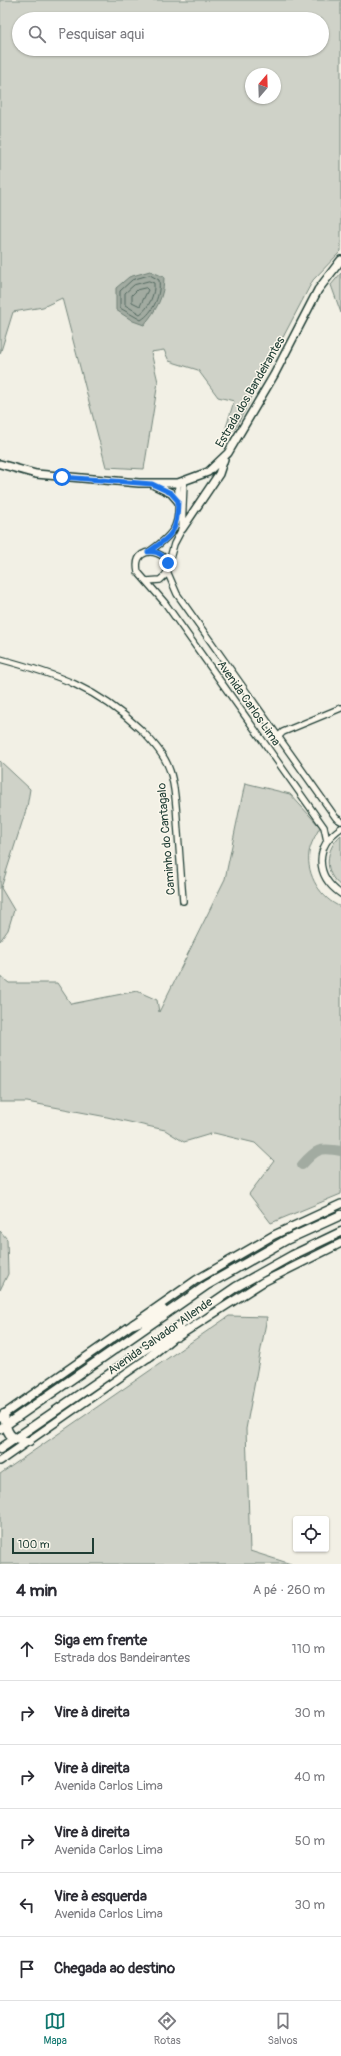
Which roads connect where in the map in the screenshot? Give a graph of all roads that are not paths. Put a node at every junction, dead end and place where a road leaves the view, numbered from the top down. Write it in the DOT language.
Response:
graph roads {
  1 [pos="341,260"];
  2 [pos="224,458"];
  3 [pos="0,464"];
  4 [pos="181,483"];
  5 [pos="152,484"];
  6 [pos="178,501"];
  7 [pos="182,529"];
  8 [pos="148,552"];
  9 [pos="168,568"];
  10 [pos="147,581"];
  11 [pos="0,659"];
  12 [pos="341,708"];
  13 [pos="278,737"];
  14 [pos="341,821"];
  15 [pos="341,828"];
  16 [pos="327,841"];
  17 [pos="341,894"];
  18 [pos="183,901"];
  19 [pos="341,1204"];
  20 [pos="341,1214"];
  21 [pos="341,1232"];
  22 [pos="341,1243"];
  23 [pos="207,1285"];
  24 [pos="236,1287"];
  25 [pos="134,1324"];
  26 [pos="149,1357"];
  27 [pos="2,1415"];
  28 [pos="2,1427"];
  29 [pos="15,1439"];
  30 [pos="29,1441"];
  31 [pos="0,1449"];
  32 [pos="0,1461"];
  1 -- 2 [label="main road, Estrada dos Bandeirantes"];
  2 -- 4 [label="main road, Estrada dos Bandeirantes"];
  2 -- 7 [label="main road"];
  3 -- 5 [label="main road, Estrada dos Bandeirantes"];
  4 -- 5 [label="main road, Estrada dos Bandeirantes"];
  4 -- 6 [label="street, Avenida Carlos Lima"];
  4 -- 7 [label="street"];
  5 -- 6 [label="main road"];
  6 -- 8 [label="street, Avenida Carlos Lima"];
  7 -- 9 [label="street"];
  8 -- 9 [label="street, Avenida Carlos Lima"];
  8 -- 10 [label="street, Avenida Carlos Lima"];
  9 -- 10 [label="street"];
  9 -- 13 [label="street, Avenida Carlos Lima"];
  10 -- 16 [label="street, Avenida Carlos Lima"];
  11 -- 18 [label="street, Caminho do Cantagalo"];
  12 -- 13 [label="street"];
  13 -- 14 [label="street, Avenida Carlos Lima"];
  15 -- 16 [label="street"];
  16 -- 17 [label="street"];
  19 -- 25 [label="main road, Avenida Salvador Allende"];
  20 -- 23 [label="highway, Avenida Salvador Allende"];
  21 -- 24 [label="highway, Avenida Salvador Allende"];
  22 -- 26 [label="main road, Avenida Salvador Allende"];
  23 -- 25 [label="highway"];
  23 -- 28 [label="highway, Avenida Salvador Allende"];
  24 -- 26 [label="highway"];
  24 -- 29 [label="highway, Avenida Salvador Allende"];
  25 -- 27 [label="main road, Avenida Salvador Allende"];
  26 -- 30 [label="main road, Avenida Salvador Allende"];
  27 -- 28 [label="highway"];
  28 -- 29 [label="highway"];
  29 -- 30 [label="highway"];
  29 -- 31 [label="highway, Avenida Salvador Allende"];
  30 -- 32 [label="main road, Avenida Salvador Allende"];
}
